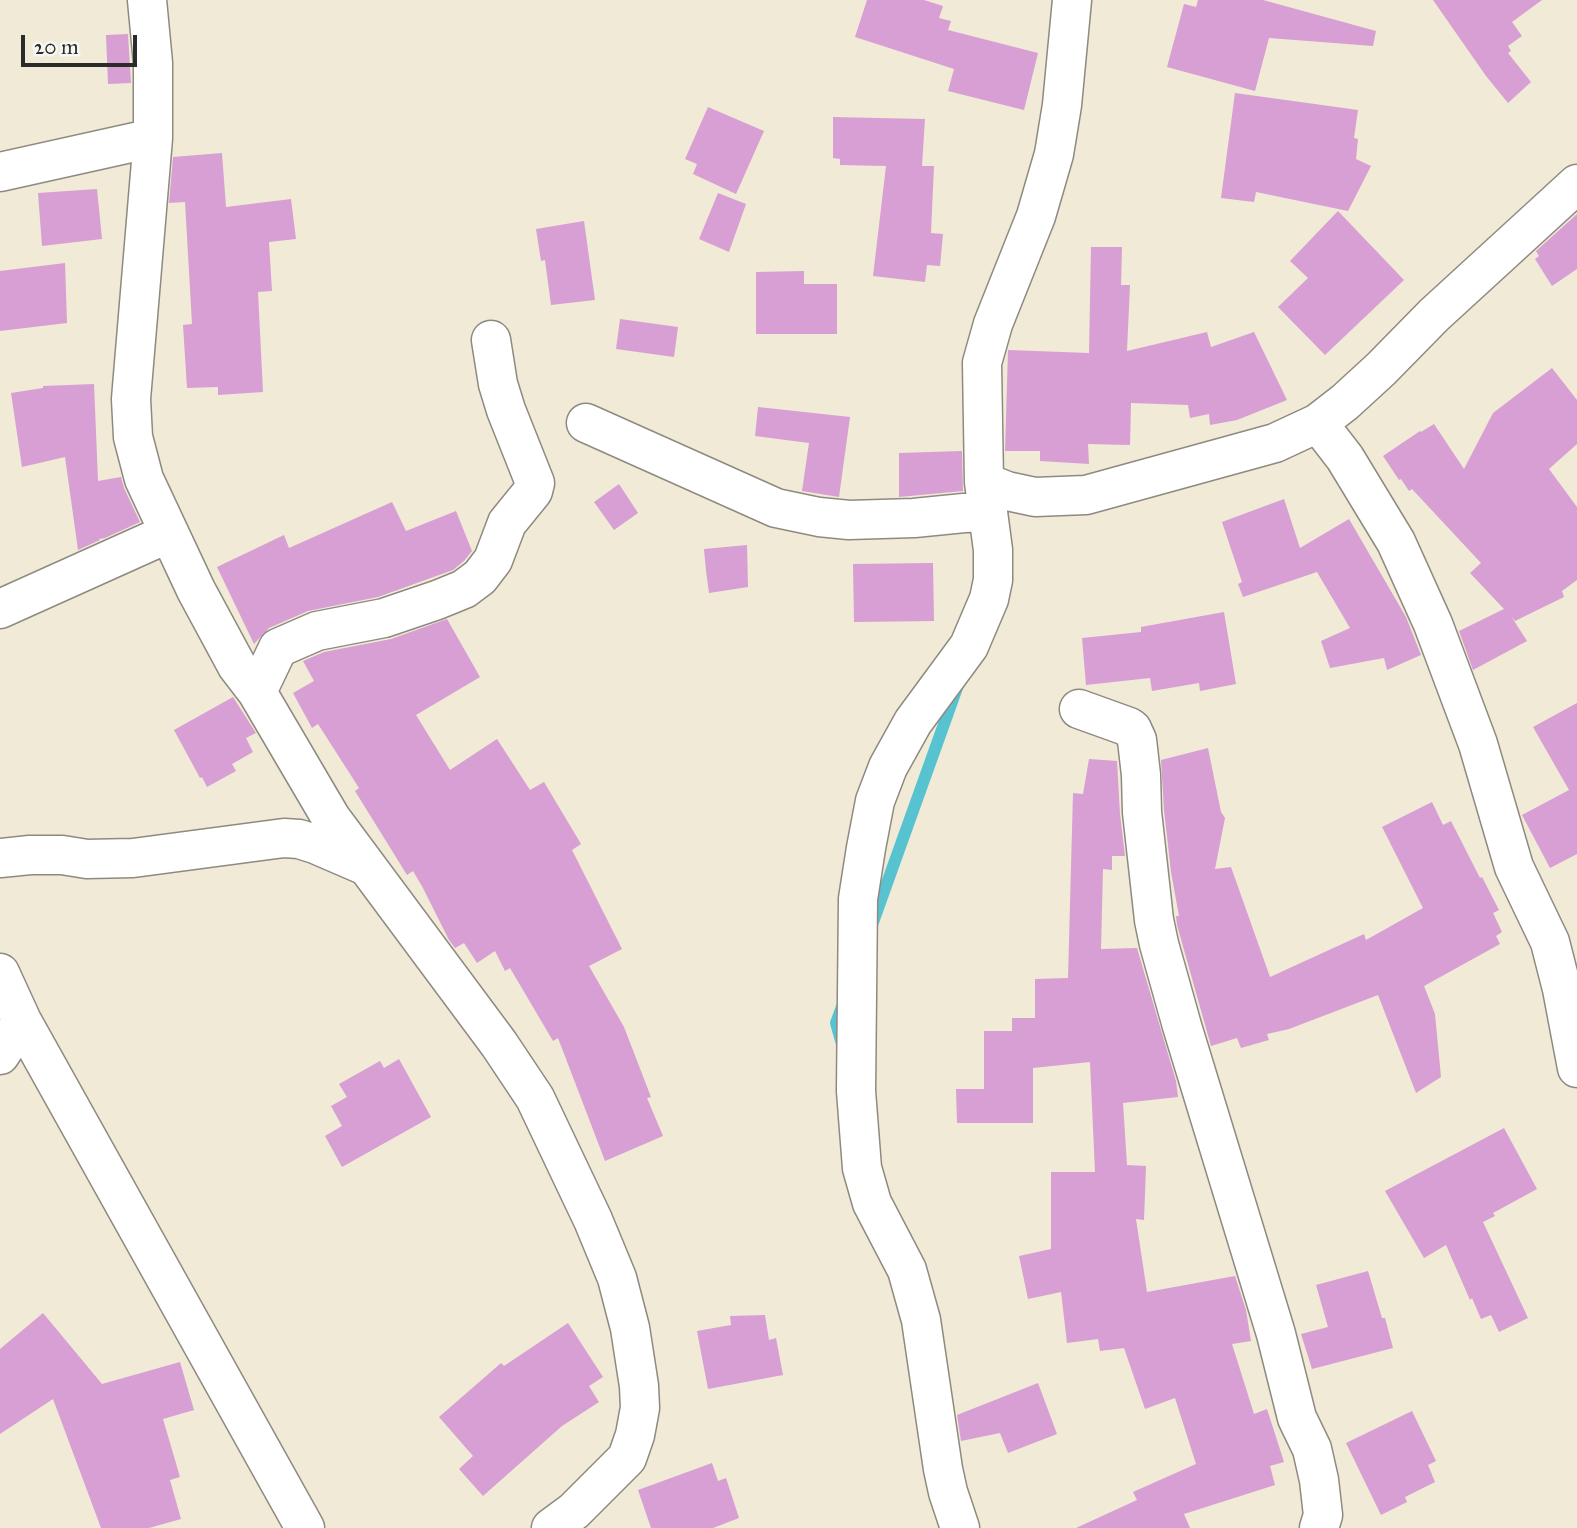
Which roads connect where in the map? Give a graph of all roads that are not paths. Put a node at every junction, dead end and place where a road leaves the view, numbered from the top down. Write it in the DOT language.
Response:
graph roads {
  1 [pos="147,0"];
  2 [pos="1072,0"];
  3 [pos="153,138"];
  4 [pos="0,172"];
  5 [pos="1577,184"];
  6 [pos="491,340"];
  7 [pos="586,423"];
  8 [pos="1318,423"];
  9 [pos="985,497"];
  10 [pos="169,533"];
  11 [pos="0,609"];
  12 [pos="257,692"];
  13 [pos="1079,709"];
  14 [pos="0,858"];
  15 [pos="368,867"];
  16 [pos="0,973"];
  17 [pos="22,1021"];
  18 [pos="0,1055"];
  19 [pos="1577,1068"];
  20 [pos="304,1528"];
  21 [pos="551,1528"];
  22 [pos="960,1528"];
  23 [pos="1319,1528"];
  1 -- 3 [label="street"];
  2 -- 9 [label="street"];
  3 -- 4 [label="street"];
  3 -- 10 [label="street"];
  5 -- 8 [label="street"];
  6 -- 12 [label="street"];
  7 -- 9 [label="street"];
  8 -- 9 [label="street"];
  8 -- 19 [label="street"];
  9 -- 22 [label="street"];
  10 -- 11 [label="street"];
  10 -- 12 [label="street"];
  12 -- 15 [label="street"];
  13 -- 23 [label="street"];
  14 -- 15 [label="street"];
  15 -- 21 [label="street"];
  16 -- 17 [label="street"];
  17 -- 18 [label="street"];
  17 -- 20 [label="street"];
}
